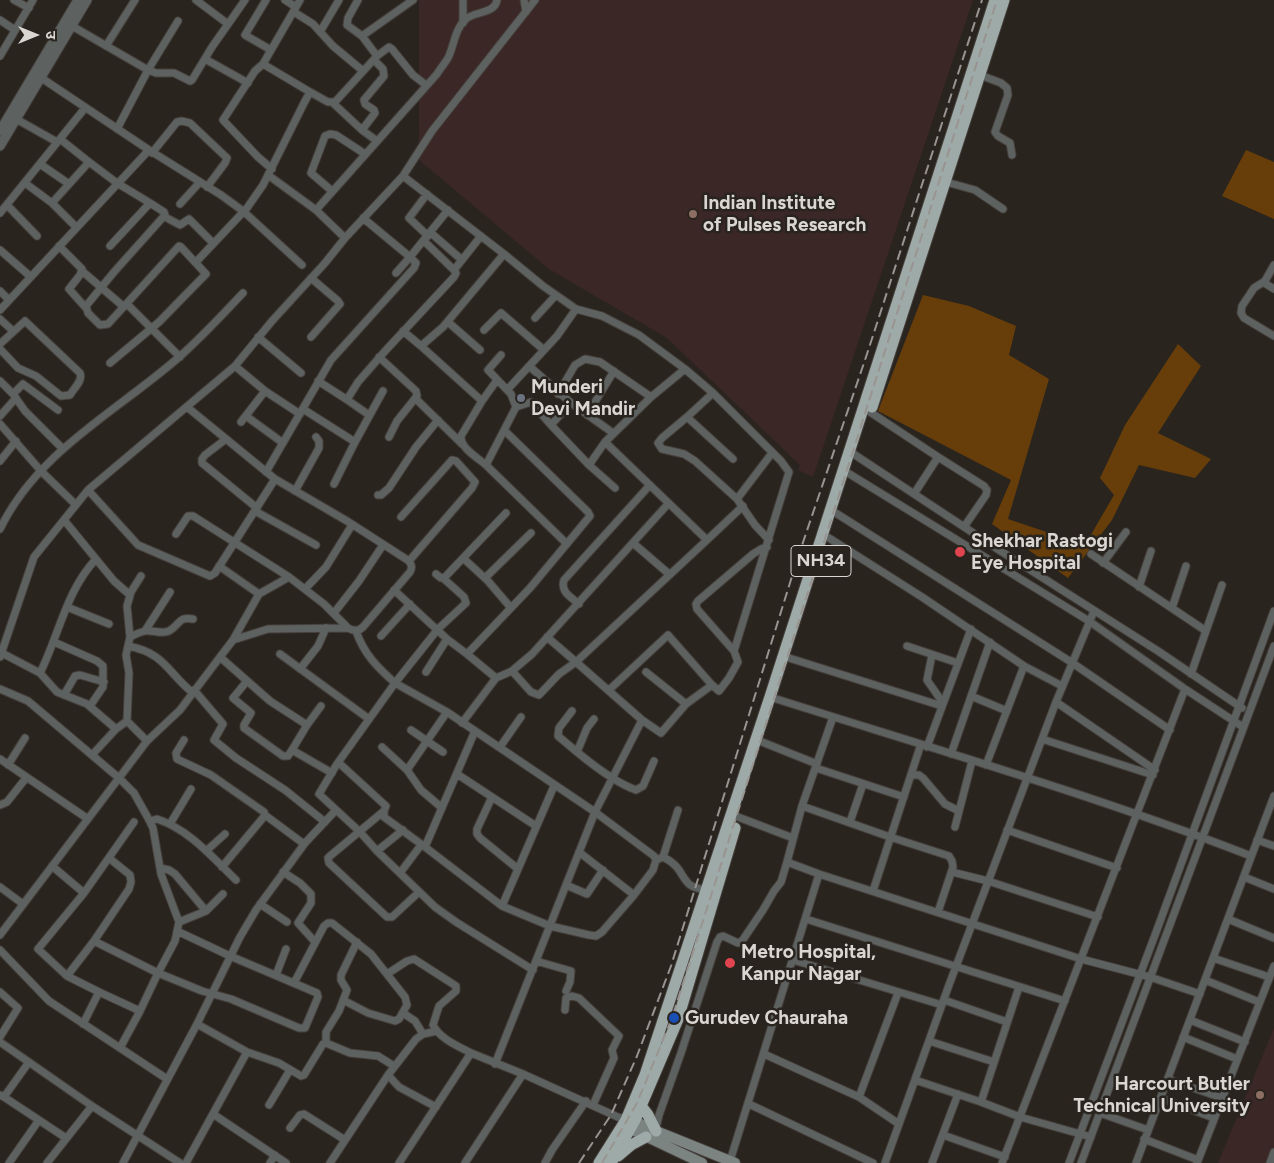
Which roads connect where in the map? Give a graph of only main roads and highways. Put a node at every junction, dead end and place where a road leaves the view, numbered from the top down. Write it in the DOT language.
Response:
graph roads {
  1 [pos="995,0"];
  2 [pos="1004,0"];
  3 [pos="896,322"];
  4 [pos="852,453"];
  5 [pos="834,512"];
  6 [pos="773,698"];
  7 [pos="690,957"];
  8 [pos="641,1106"];
  9 [pos="627,1122"];
  10 [pos="651,1134"];
  11 [pos="733,1162"];
  12 [pos="599,1163"];
  13 [pos="611,1163"];
  14 [pos="702,1163"];
  1 -- 3 [label="highway, NH34"];
  2 -- 3 [label="highway, NH34"];
  3 -- 4 [label="highway, NH34"];
  3 -- 4 [label="highway, NH34"];
  4 -- 5 [label="highway, NH34"];
  5 -- 6 [label="highway, NH34"];
  5 -- 6 [label="highway, NH34"];
  6 -- 7 [label="highway, NH34"];
  6 -- 7 [label="highway, NH34"];
  7 -- 8 [label="highway, NH34"];
  7 -- 9 [label="highway, NH34"];
  8 -- 9 [label="highway, NH34"];
  8 -- 10 [label="highway"];
  9 -- 10 [label="main road"];
  9 -- 12 [label="highway, NH34"];
  9 -- 13 [label="highway, NH34"];
  10 -- 11 [label="main road"];
  10 -- 13 [label="highway"];
  10 -- 14 [label="main road"];
}
